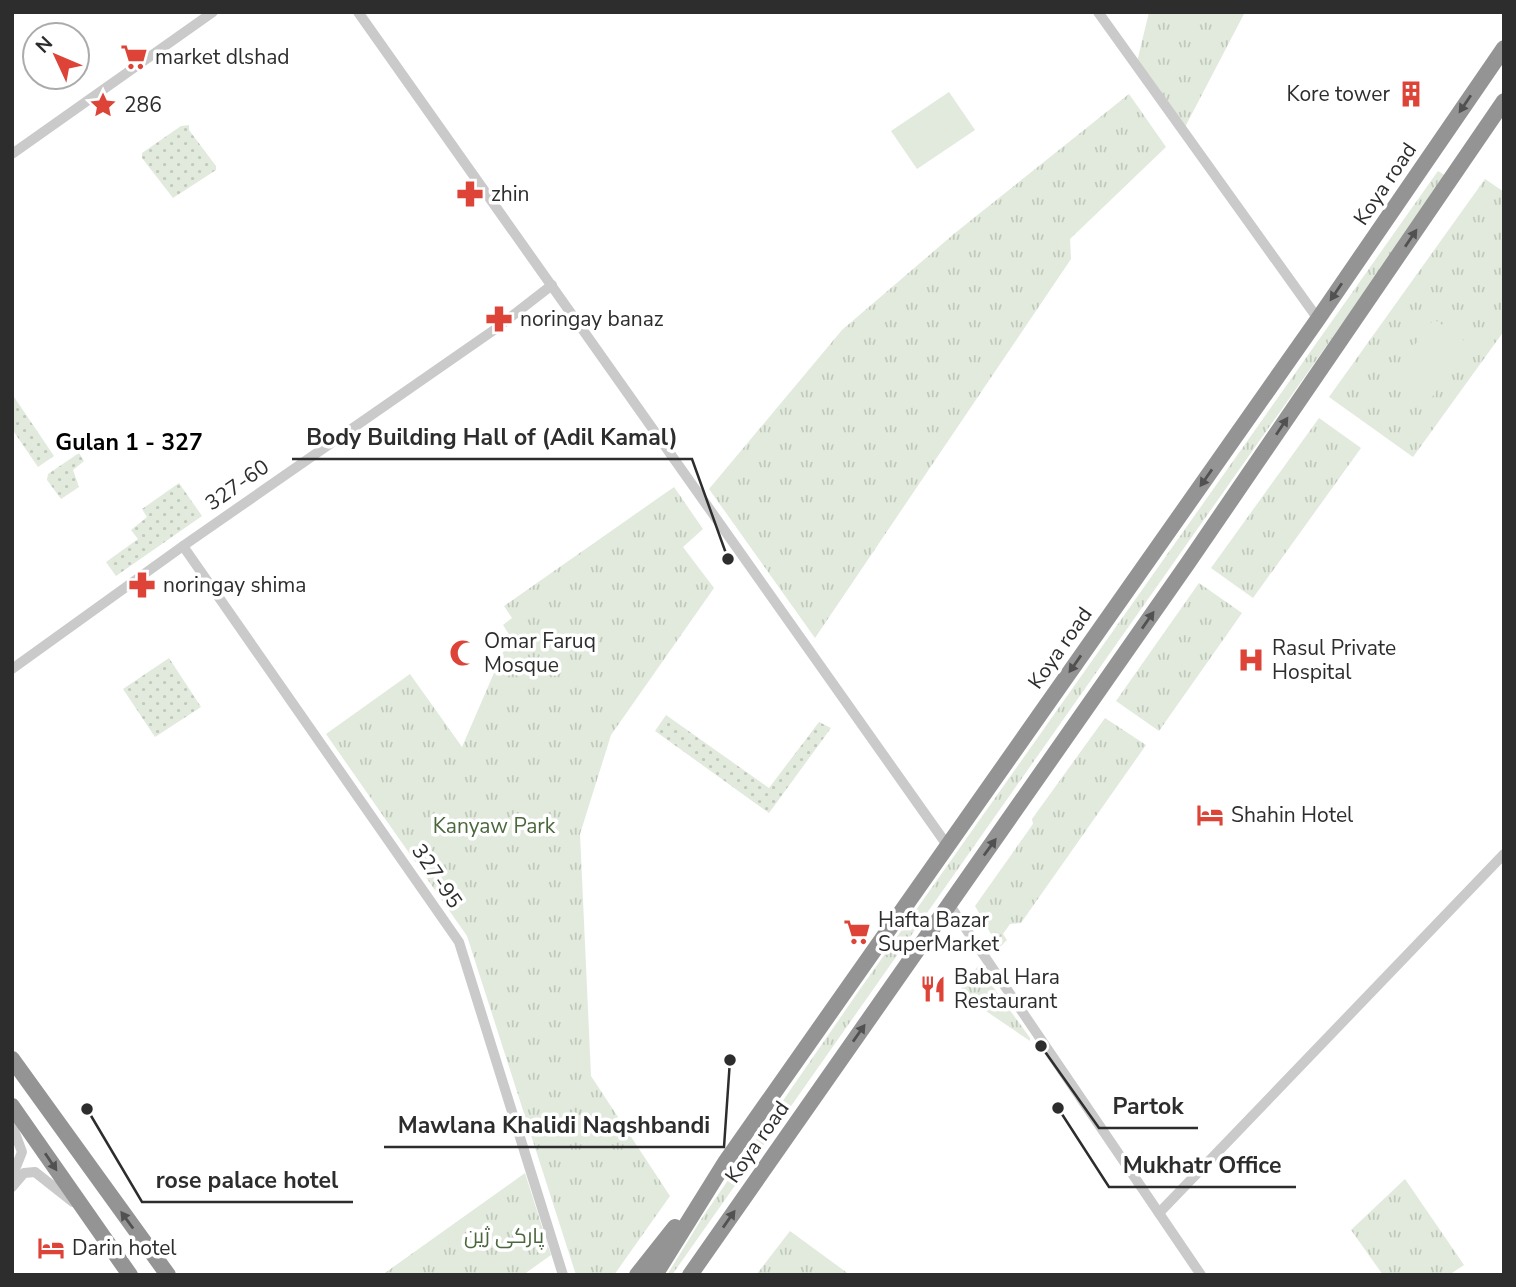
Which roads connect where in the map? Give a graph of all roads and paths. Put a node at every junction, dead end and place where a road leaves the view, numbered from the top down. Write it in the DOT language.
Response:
graph roads {
  1 [pos="213,12"];
  2 [pos="358,12"];
  3 [pos="1098,12"];
  4 [pos="1504,48"];
  5 [pos="1504,102"];
  6 [pos="1442,138"];
  7 [pos="1468,153"];
  8 [pos="12,154"];
  9 [pos="552,285"];
  10 [pos="1318,319"];
  11 [pos="183,546"];
  12 [pos="12,669"];
  13 [pos="947,845"];
  14 [pos="1504,854"];
  15 [pos="949,904"];
  16 [pos="12,1059"];
  17 [pos="12,1106"];
  18 [pos="12,1125"];
  19 [pos="726,1161"];
  20 [pos="12,1177"];
  21 [pos="12,1187"];
  22 [pos="1159,1213"];
  23 [pos="87,1214"];
  24 [pos="125,1271"];
  25 [pos="167,1275"];
  26 [pos="563,1275"];
  27 [pos="638,1275"];
  28 [pos="655,1275"];
  29 [pos="690,1275"];
  30 [pos="1201,1275"];
  1 -- 8 [label="street"];
  2 -- 9 [label="street"];
  3 -- 10 [label="street"];
  4 -- 6 [label="highway, Koya road, one-way"];
  5 -- 7 [label="highway, Koya road"];
  6 -- 7 [label="highway"];
  6 -- 10 [label="highway, Koya road, one-way"];
  15 -- 7 [label="highway, Koya road, one-way"];
  9 -- 11 [label="street, 327-60"];
  9 -- 13 [label="street"];
  10 -- 13 [label="highway, Koya road, one-way"];
  11 -- 12 [label="street, 327-60"];
  11 -- 26 [label="street, 327-95"];
  13 -- 19 [label="highway, Koya road"];
  14 -- 22 [label="street"];
  15 -- 22 [label="street"];
  29 -- 15 [label="highway, Koya road, one-way"];
  25 -- 16 [label="highway, one-way"];
  17 -- 23 [label="highway, one-way"];
  18 -- 20 [label="street"];
  19 -- 27 [label="highway"];
  19 -- 28 [label="highway, Koya road"];
  21 -- 23 [label="street"];
  22 -- 30 [label="street"];
  23 -- 24 [label="highway"];
}
